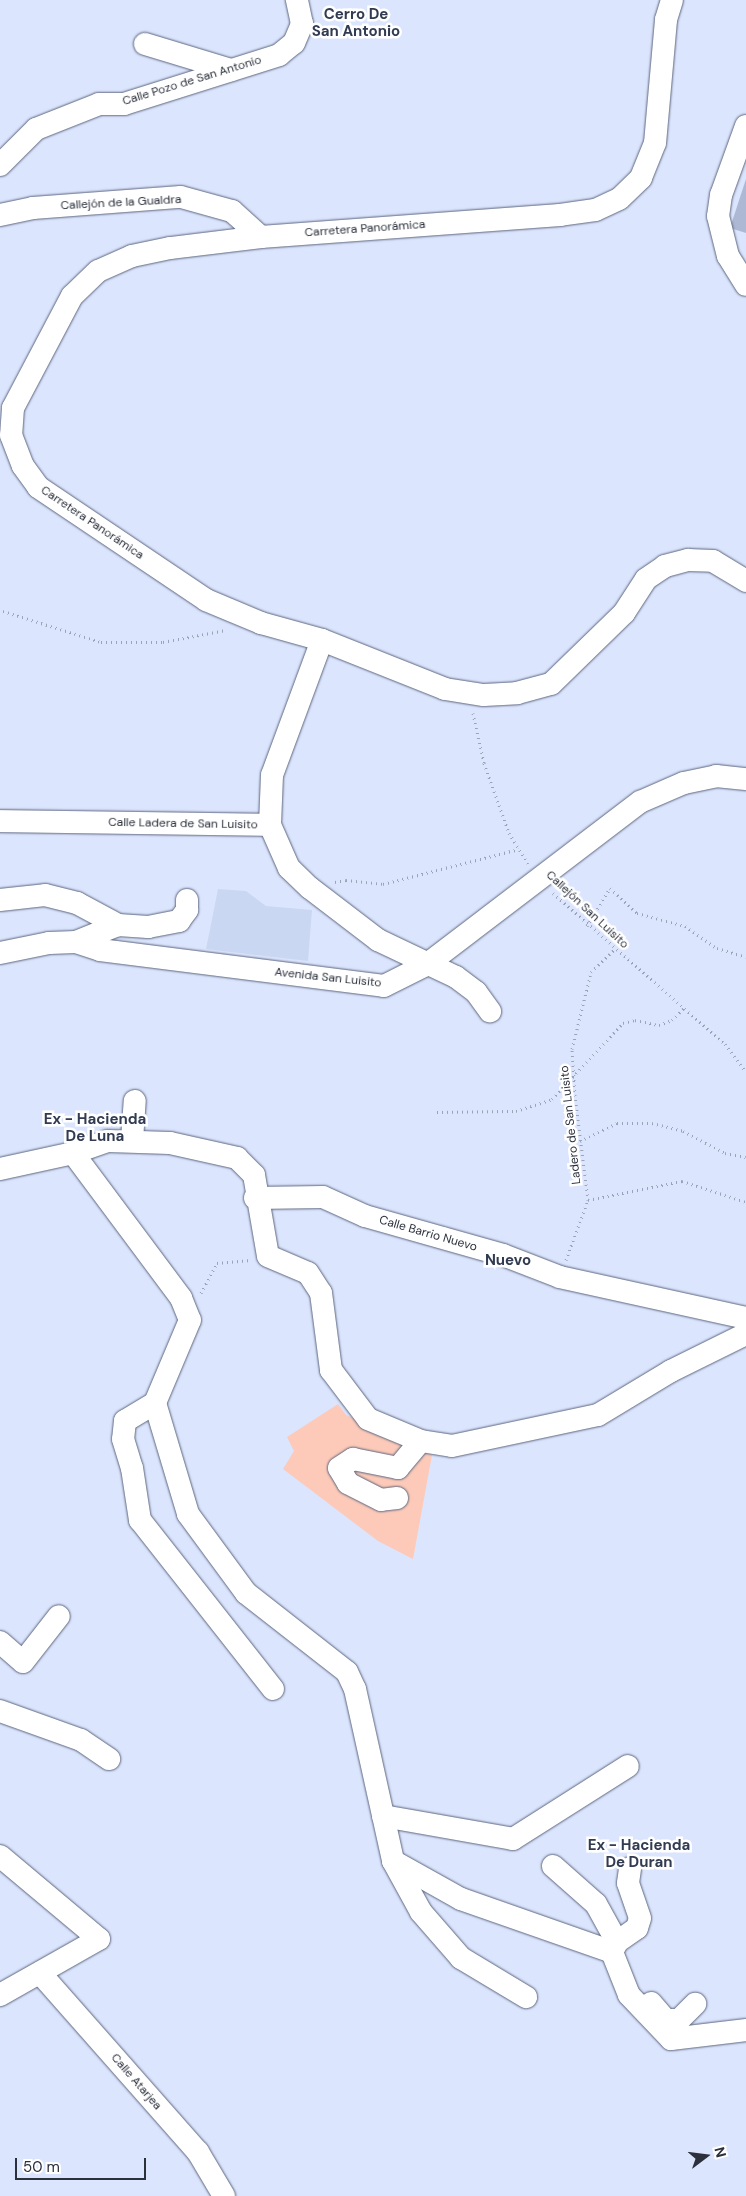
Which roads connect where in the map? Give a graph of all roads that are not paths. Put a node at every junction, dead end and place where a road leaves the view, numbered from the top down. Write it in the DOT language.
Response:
graph roads {
  1 [pos="297,0"];
  2 [pos="672,0"];
  3 [pos="145,44"];
  4 [pos="231,70"];
  5 [pos="746,126"];
  6 [pos="0,165"];
  7 [pos="0,216"];
  8 [pos="261,237"];
  9 [pos="746,285"];
  10 [pos="746,581"];
  11 [pos="322,640"];
  12 [pos="746,779"];
  13 [pos="0,821"];
  14 [pos="270,825"];
  15 [pos="0,900"];
  16 [pos="187,900"];
  17 [pos="118,926"];
  18 [pos="76,942"];
  19 [pos="0,953"];
  20 [pos="426,965"];
  21 [pos="490,1011"];
  22 [pos="135,1101"];
  23 [pos="132,1140"];
  24 [pos="73,1153"];
  25 [pos="0,1169"];
  26 [pos="256,1198"];
  27 [pos="746,1318"];
  28 [pos="746,1334"];
  29 [pos="154,1403"];
  30 [pos="421,1441"];
  31 [pos="397,1498"];
  32 [pos="59,1616"];
  33 [pos="0,1642"];
  34 [pos="273,1689"];
  35 [pos="0,1711"];
  36 [pos="109,1759"];
  37 [pos="628,1766"];
  38 [pos="383,1816"];
  39 [pos="0,1856"];
  40 [pos="393,1861"];
  41 [pos="553,1866"];
  42 [pos="630,1868"];
  43 [pos="615,1947"];
  44 [pos="40,1972"];
  45 [pos="626,1981"];
  46 [pos="0,1995"];
  47 [pos="526,1997"];
  48 [pos="695,2004"];
  49 [pos="746,2030"];
  50 [pos="224,2196"];
  1 -- 4 [label="street, Calle Pozo de San Antonio"];
  2 -- 8 [label="street, Carretera Panorámica"];
  3 -- 4 [label="street"];
  4 -- 6 [label="street, Calle Pozo de San Antonio"];
  5 -- 9 [label="street"];
  7 -- 8 [label="street, Callejón de la Gualdra"];
  8 -- 11 [label="street, Carretera Panorámica"];
  10 -- 11 [label="street, Carretera Panorámica"];
  11 -- 14 [label="street"];
  12 -- 20 [label="street, Avenida San Luisito"];
  13 -- 14 [label="street, Calle Ladera de San Luisito"];
  14 -- 20 [label="street, Calle Ladera de San Luisito"];
  15 -- 17 [label="street"];
  16 -- 17 [label="street"];
  17 -- 18 [label="street"];
  18 -- 19 [label="street, Avenida San Luisito"];
  18 -- 20 [label="street, Avenida San Luisito"];
  20 -- 21 [label="street, Calle Ladera de San Luisito"];
  22 -- 23 [label="street"];
  23 -- 24 [label="street"];
  23 -- 26 [label="street"];
  24 -- 25 [label="street"];
  24 -- 29 [label="street"];
  26 -- 27 [label="street, Calle Barrio Nuevo"];
  26 -- 30 [label="street"];
  28 -- 30 [label="street"];
  29 -- 34 [label="street"];
  29 -- 38 [label="street"];
  30 -- 31 [label="street"];
  32 -- 33 [label="street"];
  35 -- 36 [label="street"];
  37 -- 38 [label="street"];
  38 -- 40 [label="street"];
  39 -- 44 [label="street"];
  40 -- 43 [label="street"];
  40 -- 47 [label="street"];
  41 -- 43 [label="street"];
  42 -- 43 [label="street"];
  43 -- 45 [label="street"];
  44 -- 46 [label="street"];
  44 -- 50 [label="street, Calle Atarjea"];
  45 -- 48 [label="street"];
  45 -- 49 [label="street"];
}
